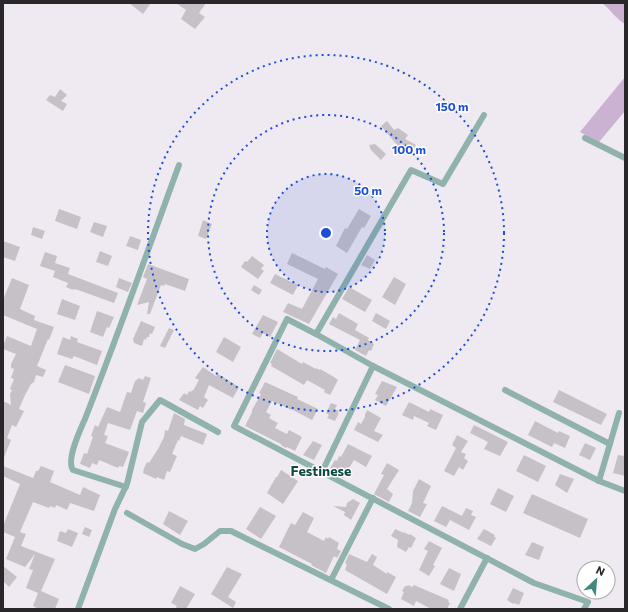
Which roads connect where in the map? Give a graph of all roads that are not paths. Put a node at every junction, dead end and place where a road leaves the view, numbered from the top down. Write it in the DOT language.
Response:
graph roads {
  1 [pos="484,115"];
  2 [pos="585,138"];
  3 [pos="625,158"];
  4 [pos="178,165"];
  5 [pos="316,334"];
  6 [pos="373,366"];
  7 [pos="505,390"];
  8 [pos="620,413"];
  9 [pos="218,432"];
  10 [pos="610,444"];
  11 [pos="322,472"];
  12 [pos="599,481"];
  13 [pos="126,487"];
  14 [pos="625,491"];
  15 [pos="373,498"];
  16 [pos="127,513"];
  17 [pos="487,558"];
  18 [pos="331,580"];
  19 [pos="78,609"];
  20 [pos="390,609"];
  21 [pos="460,609"];
  22 [pos="584,609"];
  1 -- 5 [label="street"];
  2 -- 3 [label="street"];
  4 -- 13 [label="street"];
  5 -- 6 [label="street"];
  5 -- 11 [label="street"];
  6 -- 11 [label="street"];
  6 -- 12 [label="street"];
  7 -- 10 [label="street"];
  8 -- 10 [label="street"];
  9 -- 13 [label="street"];
  10 -- 12 [label="street"];
  11 -- 15 [label="street"];
  12 -- 14 [label="street"];
  13 -- 19 [label="street"];
  15 -- 17 [label="street"];
  15 -- 18 [label="street"];
  16 -- 18 [label="street"];
  17 -- 21 [label="street"];
  17 -- 22 [label="street"];
  18 -- 20 [label="street"];
}
